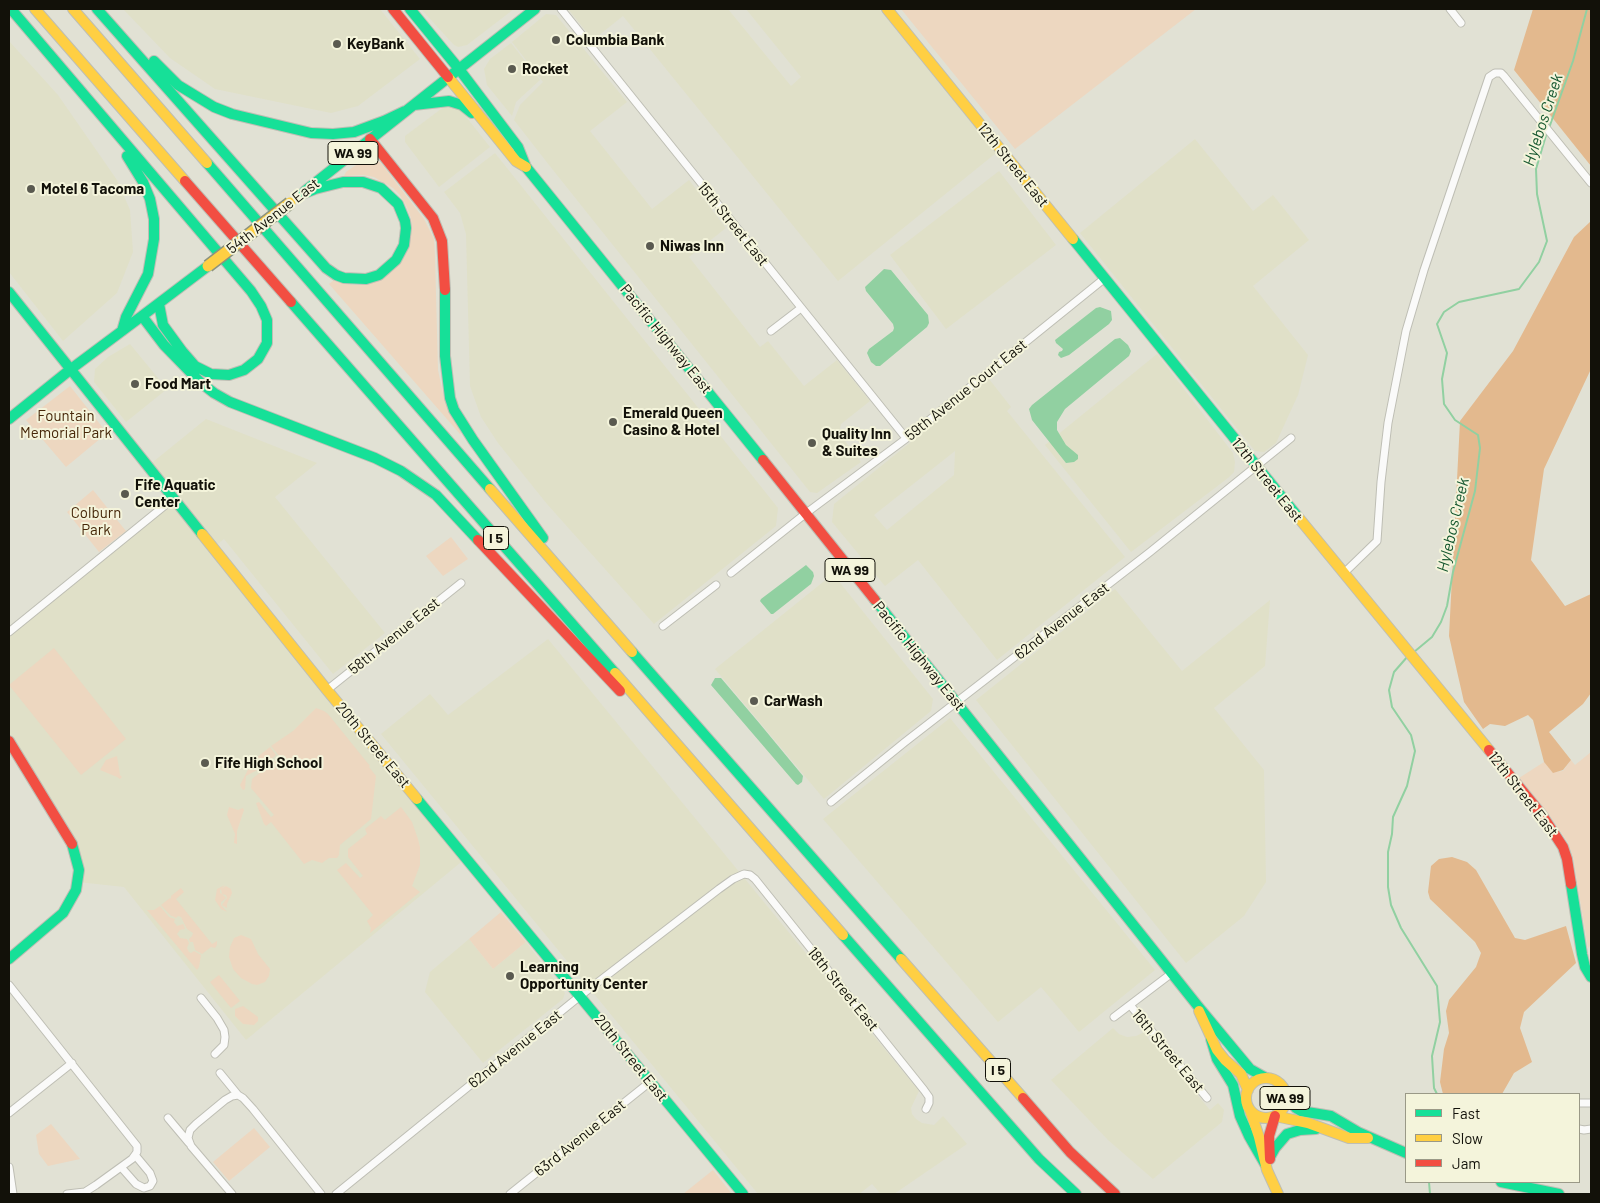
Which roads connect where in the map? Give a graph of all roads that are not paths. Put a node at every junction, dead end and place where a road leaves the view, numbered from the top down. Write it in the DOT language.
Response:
graph roads {
  1 [pos="10,9"];
  2 [pos="34,9"];
  3 [pos="72,9"];
  4 [pos="97,9"];
  5 [pos="107,9"];
  6 [pos="393,9"];
  7 [pos="410,9"];
  8 [pos="535,9"];
  9 [pos="561,9"];
  10 [pos="887,9"];
  11 [pos="1450,9"];
  12 [pos="1461,22"];
  13 [pos="458,69"];
  14 [pos="448,77"];
  15 [pos="409,108"];
  16 [pos="98,112"];
  17 [pos="486,125"];
  18 [pos="370,139"];
  19 [pos="526,167"];
  20 [pos="1591,183"];
  21 [pos="300,195"];
  22 [pos="1104,278"];
  23 [pos="9,292"];
  24 [pos="159,304"];
  25 [pos="801,308"];
  26 [pos="142,316"];
  27 [pos="122,331"];
  28 [pos="771,331"];
  29 [pos="72,369"];
  30 [pos="9,419"];
  31 [pos="906,438"];
  32 [pos="1291,438"];
  33 [pos="1256,466"];
  34 [pos="174,498"];
  35 [pos="805,514"];
  36 [pos="731,573"];
  37 [pos="1344,573"];
  38 [pos="461,583"];
  39 [pos="716,585"];
  40 [pos="663,626"];
  41 [pos="9,632"];
  42 [pos="621,640"];
  43 [pos="327,690"];
  44 [pos="956,703"];
  45 [pos="656,722"];
  46 [pos="9,741"];
  47 [pos="831,802"];
  48 [pos="746,874"];
  49 [pos="9,959"];
  50 [pos="1172,973"];
  51 [pos="1591,978"];
  52 [pos="9,985"];
  53 [pos="580,996"];
  54 [pos="201,998"];
  55 [pos="1130,1005"];
  56 [pos="1196,1005"];
  57 [pos="1114,1017"];
  58 [pos="1211,1038"];
  59 [pos="215,1054"];
  60 [pos="72,1063"];
  61 [pos="220,1073"];
  62 [pos="1266,1078"];
  63 [pos="650,1082"];
  64 [pos="1248,1090"];
  65 [pos="238,1095"];
  66 [pos="1285,1095"];
  67 [pos="1207,1098"];
  68 [pos="926,1109"];
  69 [pos="1250,1110"];
  70 [pos="9,1114"];
  71 [pos="1275,1116"];
  72 [pos="168,1118"];
  73 [pos="1328,1131"];
  74 [pos="1370,1138"];
  75 [pos="191,1146"];
  76 [pos="1405,1153"];
  77 [pos="135,1155"];
  78 [pos="1267,1163"];
  79 [pos="9,1167"];
  80 [pos="121,1167"];
  81 [pos="1506,1183"];
  82 [pos="86,1193"];
  83 [pos="13,1194"];
  84 [pos="67,1194"];
  85 [pos="232,1194"];
  86 [pos="321,1194"];
  87 [pos="336,1194"];
  88 [pos="510,1194"];
  89 [pos="743,1194"];
  90 [pos="1076,1194"];
  91 [pos="1115,1194"];
  92 [pos="1278,1194"];
  93 [pos="1559,1194"];
  1 -- 16 [label="main road"];
  2 -- 45 [label="main road, I 5"];
  3 -- 42 [label="main road, I 5"];
  4 -- 21 [label="main road"];
  5 -- 15 [label="main road"];
  6 -- 14 [label="main road, Pacific Highway East"];
  7 -- 13 [label="main road, Pacific Highway East"];
  8 -- 13 [label="main road, 54th Avenue East"];
  9 -- 25 [label="street, 15th Street East"];
  10 -- 22 [label="main road, 12th Street East"];
  11 -- 12 [label="street"];
  13 -- 14 [label="main road, 54th Avenue East"];
  13 -- 19 [label="main road, Pacific Highway East / WA 99"];
  14 -- 15 [label="main road, 54th Avenue East / WA 99"];
  14 -- 17 [label="main road, Pacific Highway East / WA 99"];
  15 -- 17 [label="main road"];
  15 -- 18 [label="main road, 54th Avenue East / WA 99"];
  16 -- 24 [label="main road"];
  16 -- 27 [label="main road"];
  17 -- 19 [label="main road, Pacific Highway East / WA 99"];
  18 -- 21 [label="main road, 54th Avenue East / WA 99"];
  18 -- 42 [label="main road"];
  19 -- 35 [label="main road, Pacific Highway East / WA 99"];
  20 -- 37 [label="street"];
  21 -- 24 [label="main road, 54th Avenue East / WA 99, bridge"];
  22 -- 31 [label="street, 59th Avenue Court East"];
  22 -- 33 [label="main road, 12th Street East"];
  23 -- 29 [label="main road, 20th Street East"];
  24 -- 26 [label="main road, 54th Avenue East"];
  25 -- 28 [label="street"];
  25 -- 31 [label="street, 15th Street East"];
  26 -- 27 [label="main road, 54th Avenue East"];
  26 -- 45 [label="main road"];
  27 -- 29 [label="main road, 54th Avenue East"];
  29 -- 30 [label="main road, 54th Avenue East"];
  29 -- 34 [label="main road, 20th Street East"];
  31 -- 35 [label="street, 59th Avenue Court East"];
  32 -- 33 [label="street, 62nd Avenue East"];
  33 -- 37 [label="main road, 12th Street East"];
  33 -- 44 [label="street, 62nd Avenue East"];
  34 -- 41 [label="street"];
  34 -- 43 [label="main road, 20th Street East"];
  35 -- 36 [label="street, 59th Avenue Court East"];
  35 -- 44 [label="main road, Pacific Highway East / WA 99"];
  37 -- 51 [label="main road, 12th Street East"];
  38 -- 43 [label="street, 58th Avenue East"];
  39 -- 40 [label="street"];
  42 -- 91 [label="main road, I 5"];
  43 -- 53 [label="main road, 20th Street East"];
  44 -- 47 [label="street, 62nd Avenue East"];
  44 -- 50 [label="main road, Pacific Highway East / WA 99"];
  45 -- 90 [label="main road, I 5"];
  46 -- 49 [label="main road"];
  48 -- 53 [label="street, 62nd Avenue East"];
  48 -- 68 [label="street, 18th Street East"];
  50 -- 55 [label="street"];
  50 -- 56 [label="main road, Pacific Highway East / WA 99"];
  52 -- 60 [label="street"];
  53 -- 63 [label="main road, 20th Street East"];
  53 -- 87 [label="street, 62nd Avenue East"];
  54 -- 59 [label="street"];
  55 -- 57 [label="street"];
  55 -- 67 [label="street, 16th Street East"];
  56 -- 58 [label="main road, Pacific Highway East / WA 99"];
  56 -- 62 [label="main road, Pacific Highway East / WA 99"];
  58 -- 64 [label="main road, Pacific Highway East / WA 99"];
  58 -- 78 [label="main road"];
  60 -- 70 [label="street"];
  60 -- 77 [label="street"];
  61 -- 65 [label="street"];
  62 -- 64 [label="main road, WA 99"];
  62 -- 66 [label="main road, WA 99"];
  63 -- 88 [label="street, 63rd Avenue East"];
  63 -- 89 [label="main road, 20th Street East"];
  64 -- 69 [label="main road, WA 99"];
  65 -- 75 [label="street"];
  65 -- 86 [label="street"];
  66 -- 71 [label="main road, WA 99"];
  66 -- 74 [label="main road, WA 99"];
  69 -- 71 [label="main road, WA 99"];
  69 -- 78 [label="main road"];
  71 -- 73 [label="main road, WA 99"];
  71 -- 78 [label="main road"];
  72 -- 75 [label="street"];
  73 -- 74 [label="main road, WA 99"];
  73 -- 78 [label="main road"];
  74 -- 76 [label="main road, WA 99"];
  75 -- 85 [label="street"];
  77 -- 80 [label="street"];
  77 -- 80 [label="street"];
  78 -- 92 [label="main road"];
  79 -- 83 [label="street"];
  80 -- 82 [label="street"];
  81 -- 93 [label="main road"];
  82 -- 84 [label="street"];
}
